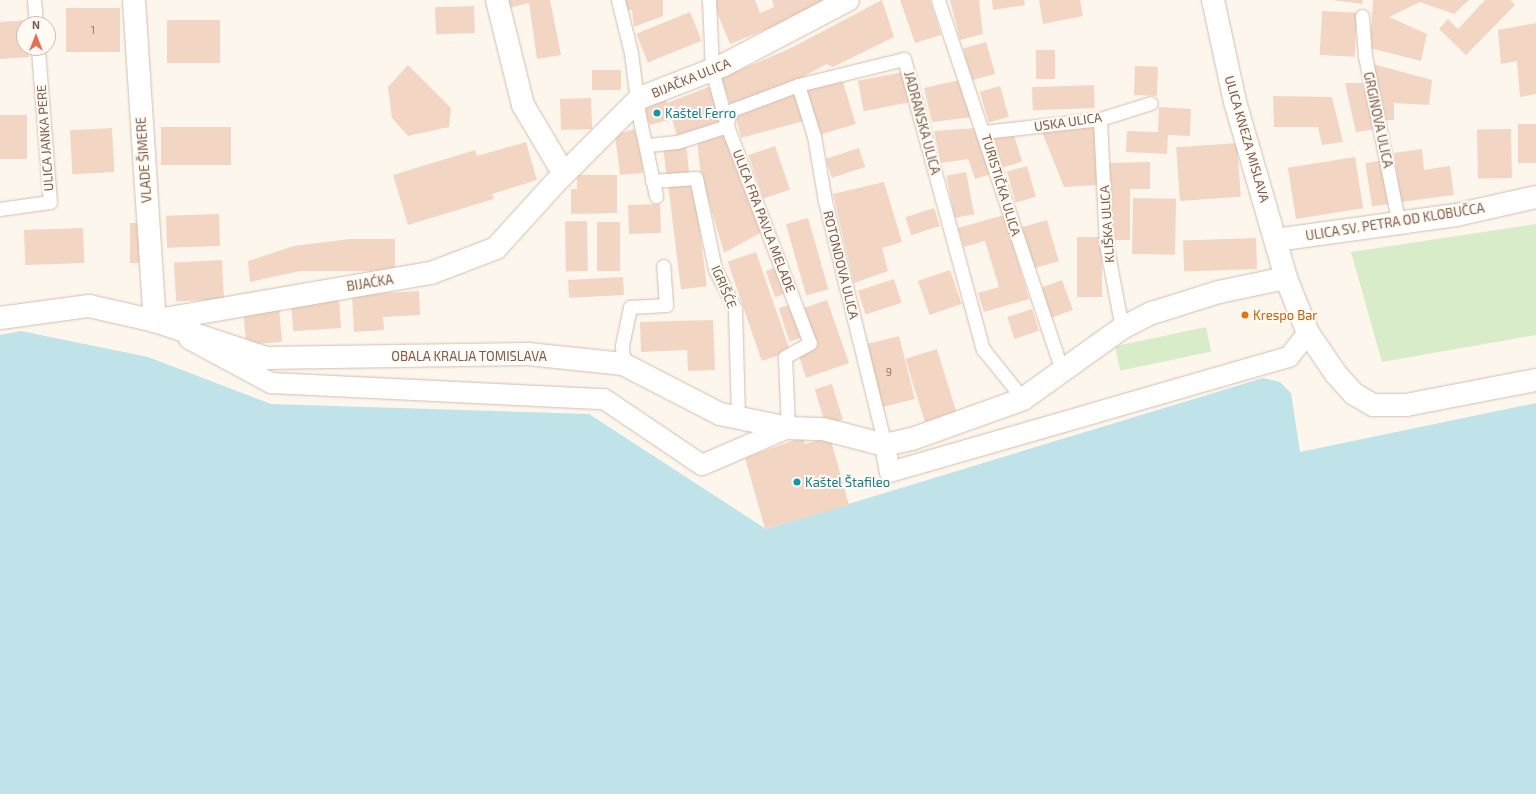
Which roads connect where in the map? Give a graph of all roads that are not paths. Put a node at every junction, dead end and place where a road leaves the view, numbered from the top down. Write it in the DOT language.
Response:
graph roads {
  1 [pos="34,0"];
  2 [pos="134,0"];
  3 [pos="497,0"];
  4 [pos="618,0"];
  5 [pos="709,0"];
  6 [pos="848,0"];
  7 [pos="938,0"];
  8 [pos="1213,0"];
  9 [pos="35,16"];
  10 [pos="1362,16"];
  11 [pos="39,56"];
  12 [pos="712,70"];
  13 [pos="798,85"];
  14 [pos="640,98"];
  15 [pos="1151,103"];
  16 [pos="1100,119"];
  17 [pos="727,126"];
  18 [pos="984,132"];
  19 [pos="648,145"];
  20 [pos="559,179"];
  21 [pos="652,181"];
  22 [pos="656,196"];
  23 [pos="1536,197"];
  24 [pos="0,209"];
  25 [pos="1399,224"];
  26 [pos="1276,240"];
  27 [pos="663,266"];
  28 [pos="1286,278"];
  29 [pos="0,318"];
  30 [pos="155,321"];
  31 [pos="1122,328"];
  32 [pos="1308,334"];
  33 [pos="623,364"];
  34 [pos="1062,371"];
  35 [pos="1536,380"];
  36 [pos="1023,399"];
  37 [pos="738,418"];
  38 [pos="788,428"];
  39 [pos="885,445"];
  1 -- 9 [label="lane"];
  2 -- 30 [label="street, VLADE ŠIMERE"];
  3 -- 20 [label="street"];
  4 -- 14 [label="lane"];
  5 -- 12 [label="lane, ULICA FRA PAVLA MELADE"];
  6 -- 12 [label="street, BIJAČKA ULICA"];
  7 -- 18 [label="lane, TURISTIČKA ULICA"];
  8 -- 26 [label="street, ULICA KNEZA MISLAVA"];
  10 -- 25 [label="lane, GRGINOVA ULICA"];
  11 -- 24 [label="lane, ULICA JANKA PERE"];
  12 -- 14 [label="street, BIJAČKA ULICA"];
  12 -- 17 [label="lane, ULICA FRA PAVLA MELADE"];
  13 -- 17 [label="lane, JADRANSKA ULICA"];
  13 -- 36 [label="lane, JADRANSKA ULICA"];
  13 -- 39 [label="lane, ROTONDOVA ULICA"];
  14 -- 19 [label="lane"];
  14 -- 20 [label="street, BIJAČKA ULICA"];
  15 -- 16 [label="lane, USKA ULICA"];
  16 -- 18 [label="lane, USKA ULICA"];
  16 -- 31 [label="lane, KLIŠKA ULICA"];
  17 -- 19 [label="lane"];
  17 -- 38 [label="lane, ULICA FRA PAVLA MELADE"];
  18 -- 34 [label="lane, TURISTIČKA ULICA"];
  19 -- 21 [label="lane"];
  20 -- 30 [label="street, BIJAĆKA"];
  21 -- 22 [label="lane"];
  21 -- 37 [label="lane, IGRIŠĆE"];
  23 -- 25 [label="street, ULICA SV. PETRA OD KLOBUČCA"];
  25 -- 26 [label="street, ULICA SV. PETRA OD KLOBUČCA"];
  26 -- 28 [label="street, ULICA KNEZA MISLAVA"];
  27 -- 33 [label="lane"];
  28 -- 31 [label="street, OBALA KRALJA TOMISLAVA"];
  28 -- 32 [label="street"];
  29 -- 30 [label="street"];
  30 -- 33 [label="street, OBALA KRALJA TOMISLAVA"];
  30 -- 38 [label="street"];
  31 -- 34 [label="street, OBALA KRALJA TOMISLAVA"];
  32 -- 35 [label="street"];
  32 -- 39 [label="street"];
  33 -- 37 [label="street, OBALA KRALJA TOMISLAVA"];
  34 -- 36 [label="street, OBALA KRALJA TOMISLAVA"];
  36 -- 39 [label="street, OBALA KRALJA TOMISLAVA"];
  37 -- 38 [label="street, OBALA KRALJA TOMISLAVA"];
  38 -- 39 [label="street, OBALA KRALJA TOMISLAVA"];
}
